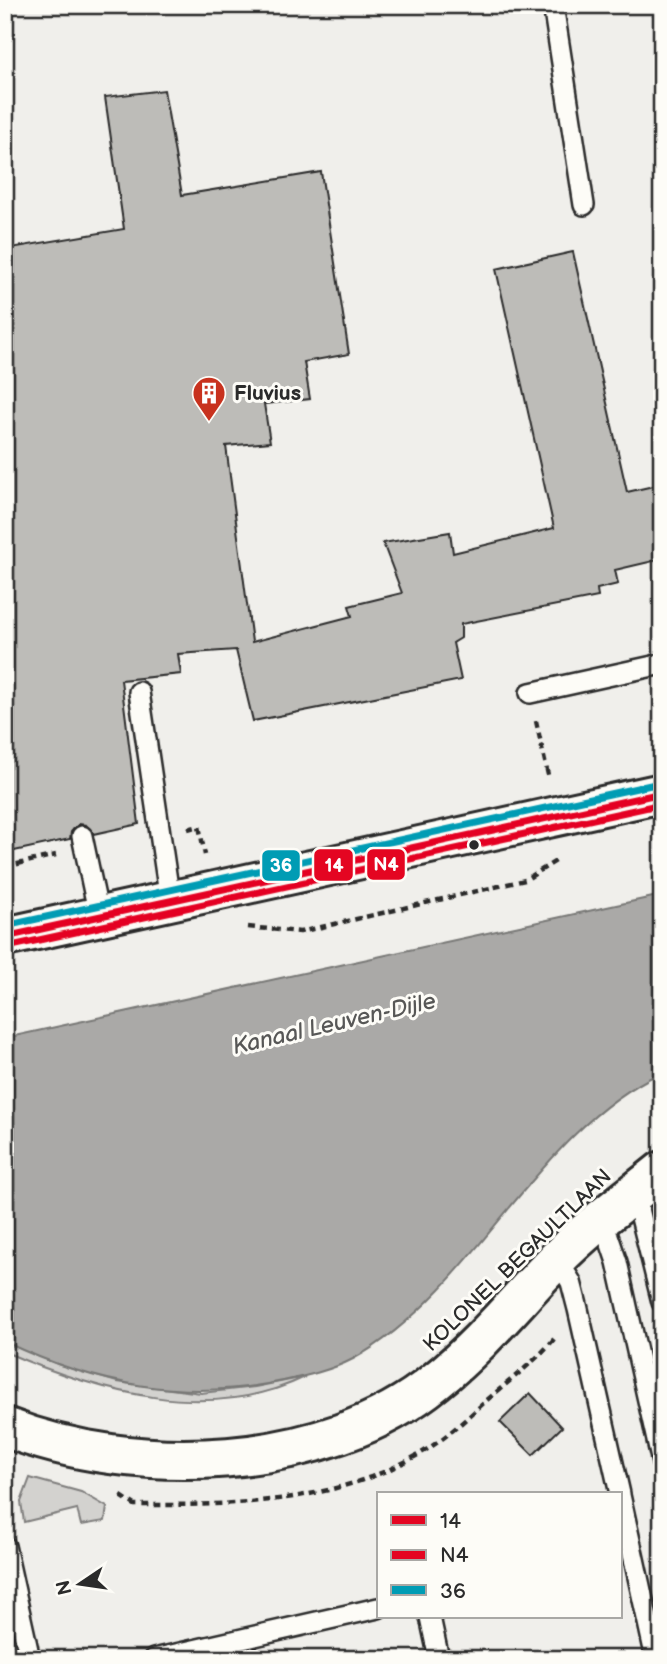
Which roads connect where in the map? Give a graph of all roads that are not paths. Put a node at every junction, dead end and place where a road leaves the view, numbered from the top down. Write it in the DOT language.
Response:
graph roads {
  1 [pos="553,5"];
  2 [pos="584,205"];
  3 [pos="662,664"];
  4 [pos="139,692"];
  5 [pos="530,693"];
  6 [pos="662,793"];
  7 [pos="82,836"];
  8 [pos="170,901"];
  9 [pos="99,916"];
  10 [pos="5,937"];
  11 [pos="648,1182"];
  12 [pos="602,1218"];
  13 [pos="557,1259"];
  14 [pos="662,1302"];
  15 [pos="5,1427"];
  16 [pos="662,1463"];
  17 [pos="619,1492"];
  18 [pos="622,1504"];
  19 [pos="6,1551"];
  20 [pos="377,1608"];
  21 [pos="429,1618"];
  22 [pos="30,1659"];
  23 [pos="154,1659"];
  24 [pos="439,1659"];
  25 [pos="656,1659"];
  1 -- 2 [label="lane"];
  3 -- 5 [label="lane"];
  4 -- 8 [label="lane"];
  6 -- 8 [label="street"];
  7 -- 9 [label="lane"];
  8 -- 9 [label="street"];
  9 -- 10 [label="street"];
  11 -- 12 [label="street, KOLONEL BEGAULTLAAN"];
  11 -- 14 [label="lane"];
  12 -- 13 [label="street, KOLONEL BEGAULTLAAN"];
  12 -- 16 [label="lane"];
  13 -- 15 [label="street, KOLONEL BEGAULTLAAN"];
  13 -- 17 [label="lane"];
  18 -- 25 [label="lane"];
  19 -- 22 [label="lane"];
  20 -- 23 [label="lane"];
  21 -- 24 [label="lane"];
}
